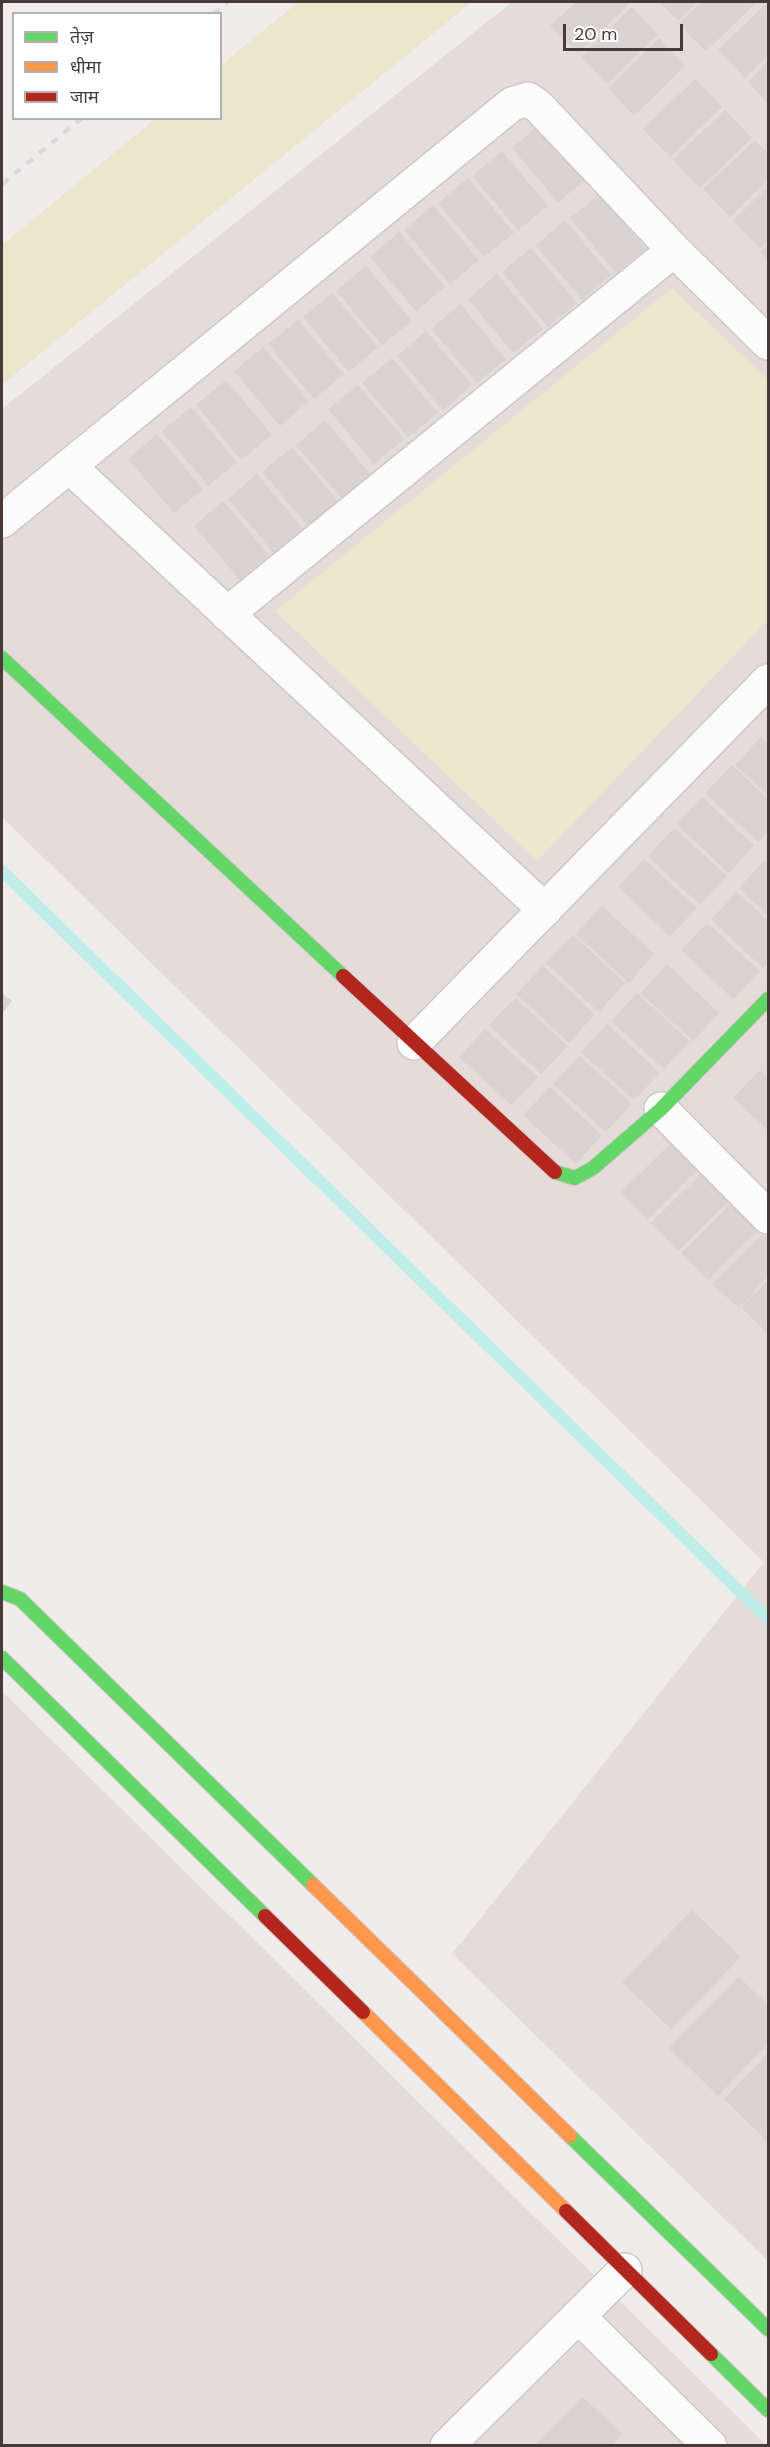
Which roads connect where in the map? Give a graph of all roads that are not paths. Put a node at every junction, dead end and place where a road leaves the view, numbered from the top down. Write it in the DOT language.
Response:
graph roads {
  1 [pos="674,250"];
  2 [pos="768,343"];
  3 [pos="69,466"];
  4 [pos="2,520"];
  5 [pos="227,614"];
  6 [pos="2,658"];
  7 [pos="768,681"];
  8 [pos="545,910"];
  9 [pos="768,999"];
  10 [pos="414,1043"];
  11 [pos="661,1109"];
  12 [pos="768,1216"];
  13 [pos="2,1592"];
  14 [pos="2,1658"];
  15 [pos="625,2270"];
  16 [pos="578,2316"];
  17 [pos="768,2329"];
  18 [pos="768,2410"];
  19 [pos="447,2445"];
  20 [pos="710,2445"];
  1 -- 2 [label="street"];
  1 -- 3 [label="street"];
  1 -- 5 [label="street"];
  3 -- 4 [label="street"];
  3 -- 5 [label="street"];
  5 -- 8 [label="street"];
  6 -- 10 [label="street"];
  7 -- 8 [label="street"];
  8 -- 10 [label="street"];
  9 -- 11 [label="street"];
  10 -- 11 [label="street"];
  11 -- 12 [label="street"];
  13 -- 17 [label="street"];
  14 -- 15 [label="street"];
  15 -- 16 [label="street"];
  15 -- 18 [label="street"];
  16 -- 19 [label="street"];
  16 -- 20 [label="street"];
}
